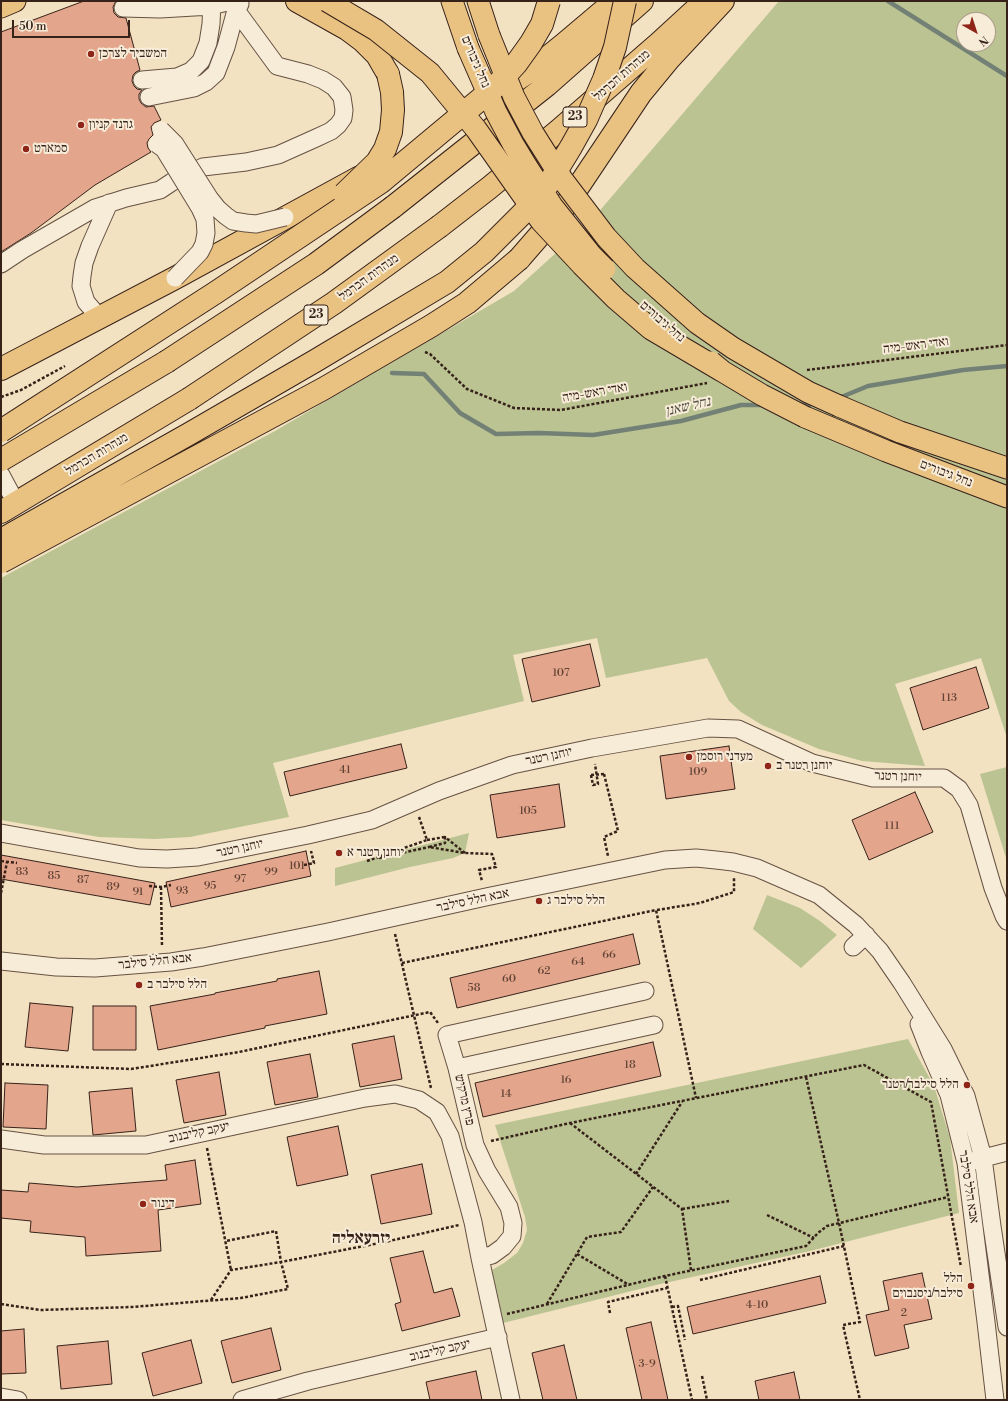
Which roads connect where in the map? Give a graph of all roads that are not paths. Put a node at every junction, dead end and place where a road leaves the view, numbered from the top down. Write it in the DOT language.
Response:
graph roads {
  1 [pos="15,1"];
  2 [pos="297,1"];
  3 [pos="327,1"];
  4 [pos="452,1"];
  5 [pos="478,1"];
  6 [pos="549,1"];
  7 [pos="615,1"];
  8 [pos="625,1"];
  9 [pos="642,1"];
  10 [pos="705,1"];
  11 [pos="723,1"];
  12 [pos="212,4"];
  13 [pos="236,4"];
  14 [pos="1,7"];
  15 [pos="123,8"];
  16 [pos="142,80"];
  17 [pos="149,96"];
  18 [pos="109,203"];
  19 [pos="284,217"];
  20 [pos="275,253"];
  21 [pos="1,264"];
  22 [pos="175,278"];
  23 [pos="99,317"];
  24 [pos="1,369"];
  25 [pos="716,377"];
  26 [pos="1,431"];
  27 [pos="1,460"];
  28 [pos="1007,468"];
  29 [pos="1,475"];
  30 [pos="1007,497"];
  31 [pos="9,508"];
  32 [pos="1,540"];
  33 [pos="1,562"];
  34 [pos="1,833"];
  35 [pos="1007,921"];
  36 [pos="866,935"];
  37 [pos="853,947"];
  38 [pos="1,961"];
  39 [pos="902,983"];
  40 [pos="645,991"];
  41 [pos="654,1025"];
  42 [pos="457,1068"];
  43 [pos="395,1094"];
  44 [pos="1,1139"];
  45 [pos="1007,1152"];
  46 [pos="983,1158"];
  47 [pos="966,1163"];
  48 [pos="480,1258"];
  49 [pos="1007,1327"];
  50 [pos="498,1337"];
  51 [pos="1,1397"];
  52 [pos="18,1400"];
  53 [pos="242,1400"];
  54 [pos="511,1400"];
  55 [pos="994,1400"];
  1 -- 14 [label="main road"];
  2 -- 20 [label="highway, bridge"];
  3 -- 25 [label="main road, bridge"];
  4 -- 25 [label="main road, נחל גיבורים, bridge"];
  5 -- 28 [label="main road, נחל גיבורים, bridge"];
  6 -- 20 [label="highway, bridge"];
  7 -- 19 [label="highway, bridge"];
  8 -- 32 [label="highway, bridge"];
  9 -- 27 [label="highway, bridge"];
  10 -- 31 [label="highway, מנהרות הכרמל / 23, bridge"];
  11 -- 33 [label="highway, bridge"];
  12 -- 13 [label="street"];
  12 -- 15 [label="street"];
  12 -- 16 [label="street"];
  13 -- 17 [label="street"];
  13 -- 18 [label="street"];
  18 -- 21 [label="street"];
  18 -- 23 [label="street"];
  19 -- 22 [label="highway, bridge"];
  19 -- 22 [label="street, bridge"];
  20 -- 26 [label="highway, bridge"];
  22 -- 23 [label="highway"];
  23 -- 24 [label="highway"];
  25 -- 30 [label="main road, נחל גיבורים, bridge"];
  29 -- 31 [label="street"];
  34 -- 35 [label="street, יוחנן רטנר"];
  36 -- 37 [label="street"];
  36 -- 38 [label="street, אבא הלל סילבר"];
  36 -- 39 [label="street, אבא הלל סילבר"];
  39 -- 46 [label="street, אבא הלל סילבר"];
  39 -- 47 [label="street, אבא הלל סילבר"];
  40 -- 42 [label="street"];
  41 -- 42 [label="street, פרץ מרקיש"];
  42 -- 48 [label="street, פרץ מרקיש"];
  43 -- 44 [label="street, יעקב קליבנוב"];
  43 -- 48 [label="street, פרץ מרקיש"];
  45 -- 46 [label="street"];
  46 -- 47 [label="street"];
  46 -- 49 [label="street, אבא הלל סילבר"];
  47 -- 55 [label="street, אבא הלל סילבר"];
  48 -- 50 [label="street, פרץ מרקיש"];
  50 -- 53 [label="street, יעקב קליבנוב"];
  50 -- 54 [label="street, פרץ מרקיש"];
  51 -- 52 [label="street"];
}
